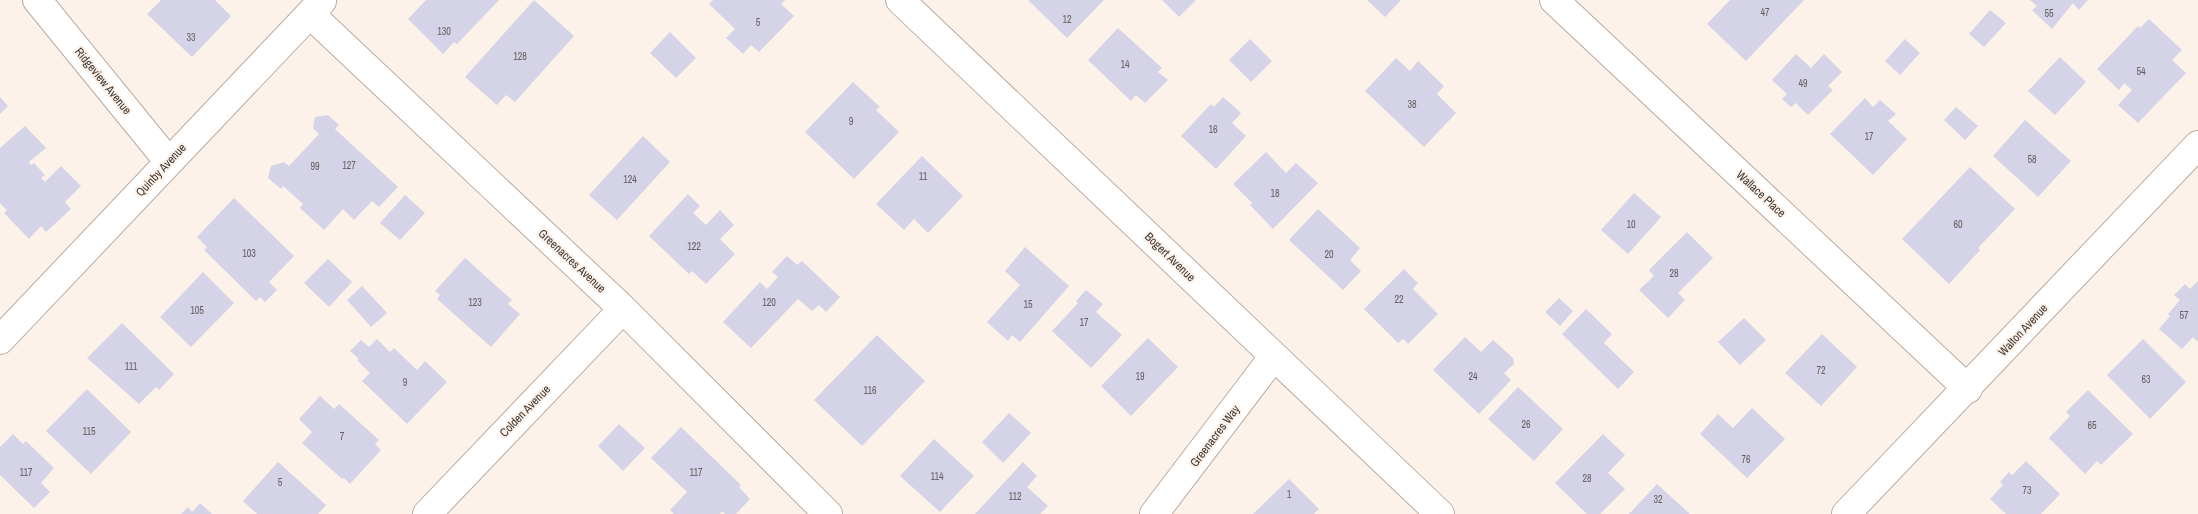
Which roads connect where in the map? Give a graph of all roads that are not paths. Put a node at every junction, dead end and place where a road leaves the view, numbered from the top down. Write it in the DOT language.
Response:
graph roads {
  1 [pos="37,0"];
  2 [pos="900,0"];
  3 [pos="1554,0"];
  4 [pos="316,7"];
  5 [pos="2198,146"];
  6 [pos="169,162"];
  7 [pos="623,309"];
  8 [pos="0,340"];
  9 [pos="1274,356"];
  10 [pos="1968,389"];
  11 [pos="427,514"];
  12 [pos="828,514"];
  13 [pos="1154,514"];
  14 [pos="1440,514"];
  15 [pos="1846,514"];
  1 -- 6 [label="street, Ridgeview Avenue"];
  2 -- 9 [label="street, Bogert Avenue"];
  3 -- 10 [label="street, Wallace Place"];
  4 -- 6 [label="street, Quinby Avenue"];
  4 -- 7 [label="street, Greenacres Avenue"];
  5 -- 10 [label="street, Walton Avenue"];
  6 -- 8 [label="street, Quinby Avenue"];
  7 -- 11 [label="street, Colden Avenue"];
  7 -- 12 [label="street, Greenacres Avenue"];
  9 -- 13 [label="street, Greenacres Way"];
  9 -- 14 [label="street, Bogert Avenue"];
  10 -- 15 [label="street, Walton Avenue"];
}
